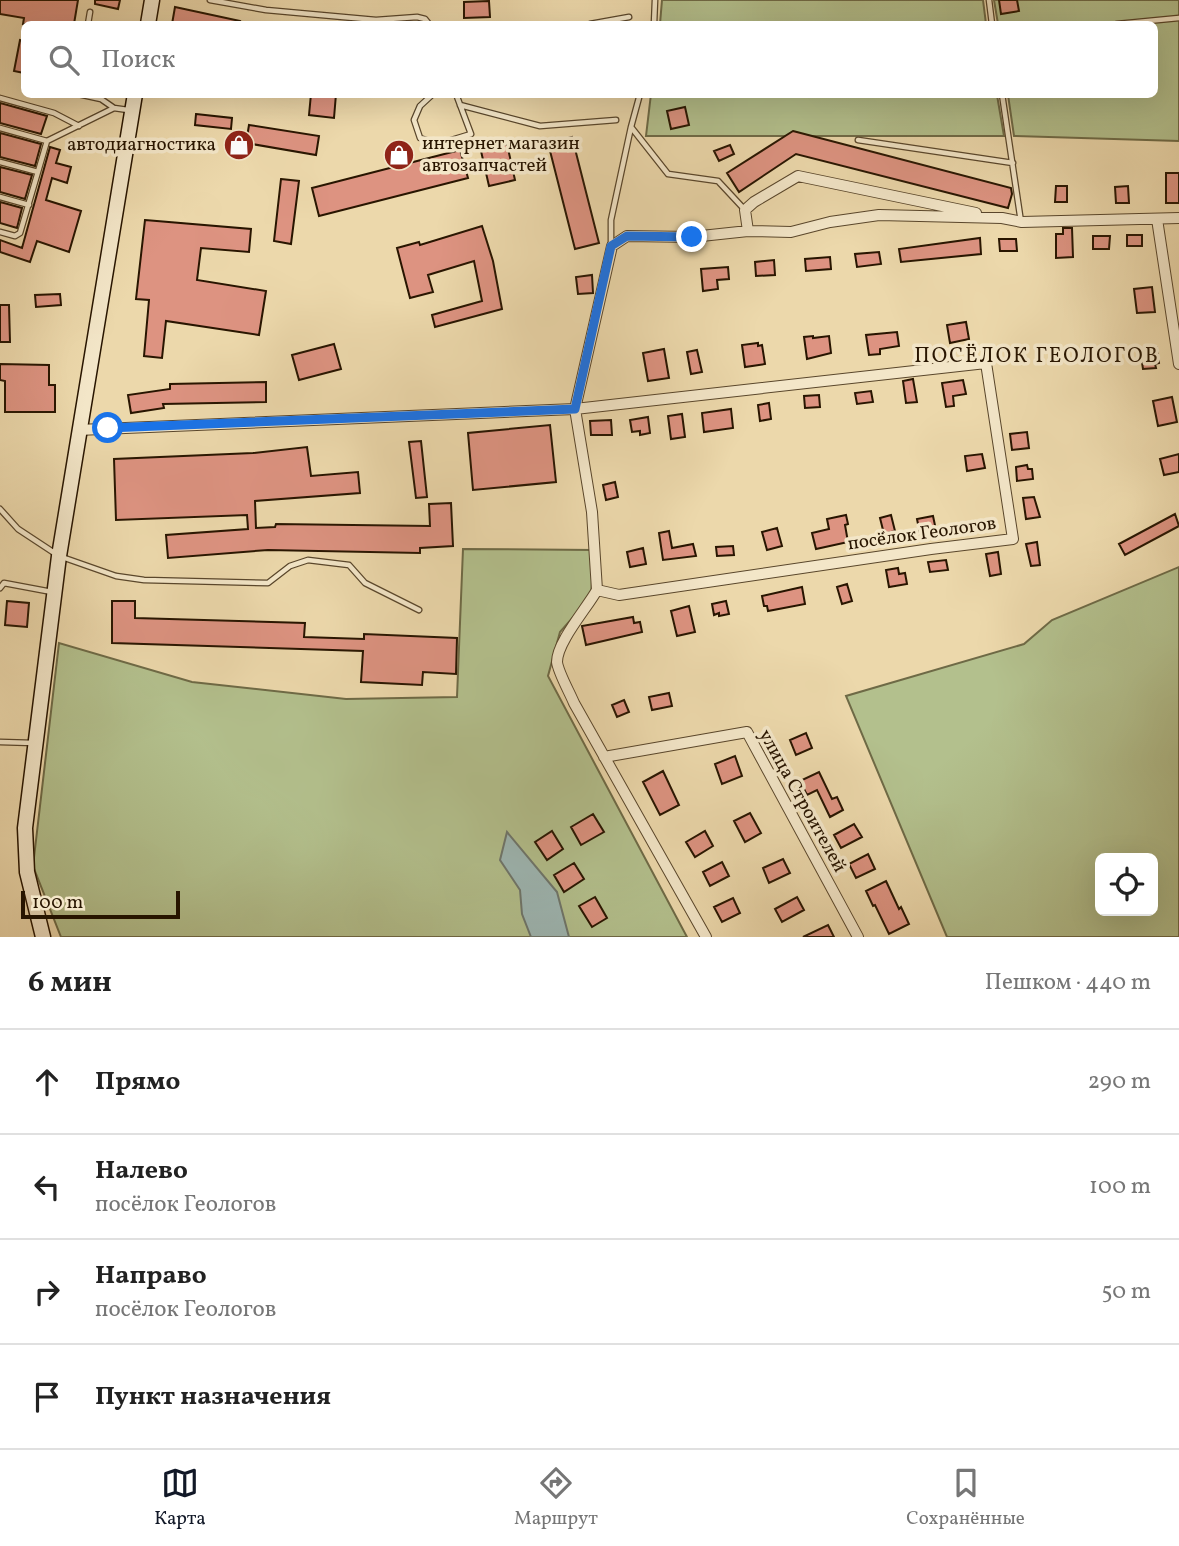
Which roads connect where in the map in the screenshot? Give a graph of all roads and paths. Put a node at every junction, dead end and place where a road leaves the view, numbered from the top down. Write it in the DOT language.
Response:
graph roads {
  1 [pos="152,0"];
  2 [pos="210,0"];
  3 [pos="655,0"];
  4 [pos="989,0"];
  5 [pos="90,12"];
  6 [pos="629,18"];
  7 [pos="1179,18"];
  8 [pos="88,21"];
  9 [pos="148,21"];
  10 [pos="427,21"];
  11 [pos="610,21"];
  12 [pos="654,21"];
  13 [pos="992,21"];
  14 [pos="1148,21"];
  15 [pos="0,98"];
  16 [pos="96,98"];
  17 [pos="135,98"];
  18 [pos="429,98"];
  19 [pos="457,98"];
  20 [pos="638,98"];
  21 [pos="1003,98"];
  22 [pos="460,105"];
  23 [pos="114,108"];
  24 [pos="133,111"];
  25 [pos="616,120"];
  26 [pos="80,126"];
  27 [pos="631,127"];
  28 [pos="0,128"];
  29 [pos="858,140"];
  30 [pos="47,141"];
  31 [pos="0,162"];
  32 [pos="1013,163"];
  33 [pos="38,172"];
  34 [pos="0,197"];
  35 [pos="29,205"];
  36 [pos="745,210"];
  37 [pos="1002,218"];
  38 [pos="1179,218"];
  39 [pos="1157,219"];
  40 [pos="1021,222"];
  41 [pos="748,231"];
  42 [pos="0,232"];
  43 [pos="611,246"];
  44 [pos="1179,364"];
  45 [pos="575,409"];
  46 [pos="78,430"];
  47 [pos="0,509"];
  48 [pos="59,556"];
  49 [pos="0,588"];
  50 [pos="597,590"];
  51 [pos="54,592"];
  52 [pos="419,610"];
  53 [pos="0,742"];
  54 [pos="34,743"];
  55 [pos="604,757"];
  56 [pos="43,937"];
  57 [pos="706,937"];
  58 [pos="858,937"];
  1 -- 9 [label="street"];
  2 -- 10 [label="lane"];
  3 -- 12 [label="lane"];
  4 -- 13 [label="lane"];
  5 -- 8 [label="lane"];
  6 -- 11 [label="lane"];
  7 -- 14 [label="lane"];
  15 -- 26 [label="lane"];
  16 -- 23 [label="lane"];
  17 -- 24 [label="street"];
  18 -- 22 [label="lane"];
  19 -- 22 [label="lane"];
  20 -- 27 [label="lane"];
  21 -- 32 [label="lane"];
  22 -- 25 [label="lane"];
  23 -- 24 [label="lane"];
  23 -- 26 [label="lane"];
  24 -- 46 [label="street"];
  26 -- 30 [label="lane"];
  27 -- 36 [label="lane"];
  27 -- 43 [label="lane"];
  28 -- 30 [label="lane"];
  29 -- 32 [label="lane"];
  30 -- 33 [label="lane"];
  31 -- 33 [label="lane"];
  32 -- 40 [label="lane"];
  33 -- 35 [label="lane"];
  34 -- 35 [label="lane"];
  35 -- 42 [label="lane"];
  36 -- 37 [label="street"];
  36 -- 41 [label="street"];
  37 -- 40 [label="street"];
  37 -- 41 [label="street"];
  38 -- 39 [label="street"];
  39 -- 40 [label="street"];
  39 -- 44 [label="street"];
  41 -- 43 [label="street"];
  43 -- 45 [label="street"];
  45 -- 46 [label="street"];
  45 -- 50 [label="street"];
  45 -- 50 [label="street, посёлок Геологов"];
  46 -- 48 [label="street"];
  47 -- 48 [label="lane"];
  48 -- 51 [label="street"];
  48 -- 52 [label="lane"];
  49 -- 51 [label="lane"];
  50 -- 55 [label="street"];
  51 -- 54 [label="street"];
  53 -- 54 [label="lane"];
  54 -- 56 [label="street"];
  55 -- 57 [label="street"];
  55 -- 58 [label="street, улица Строителей"];
}
